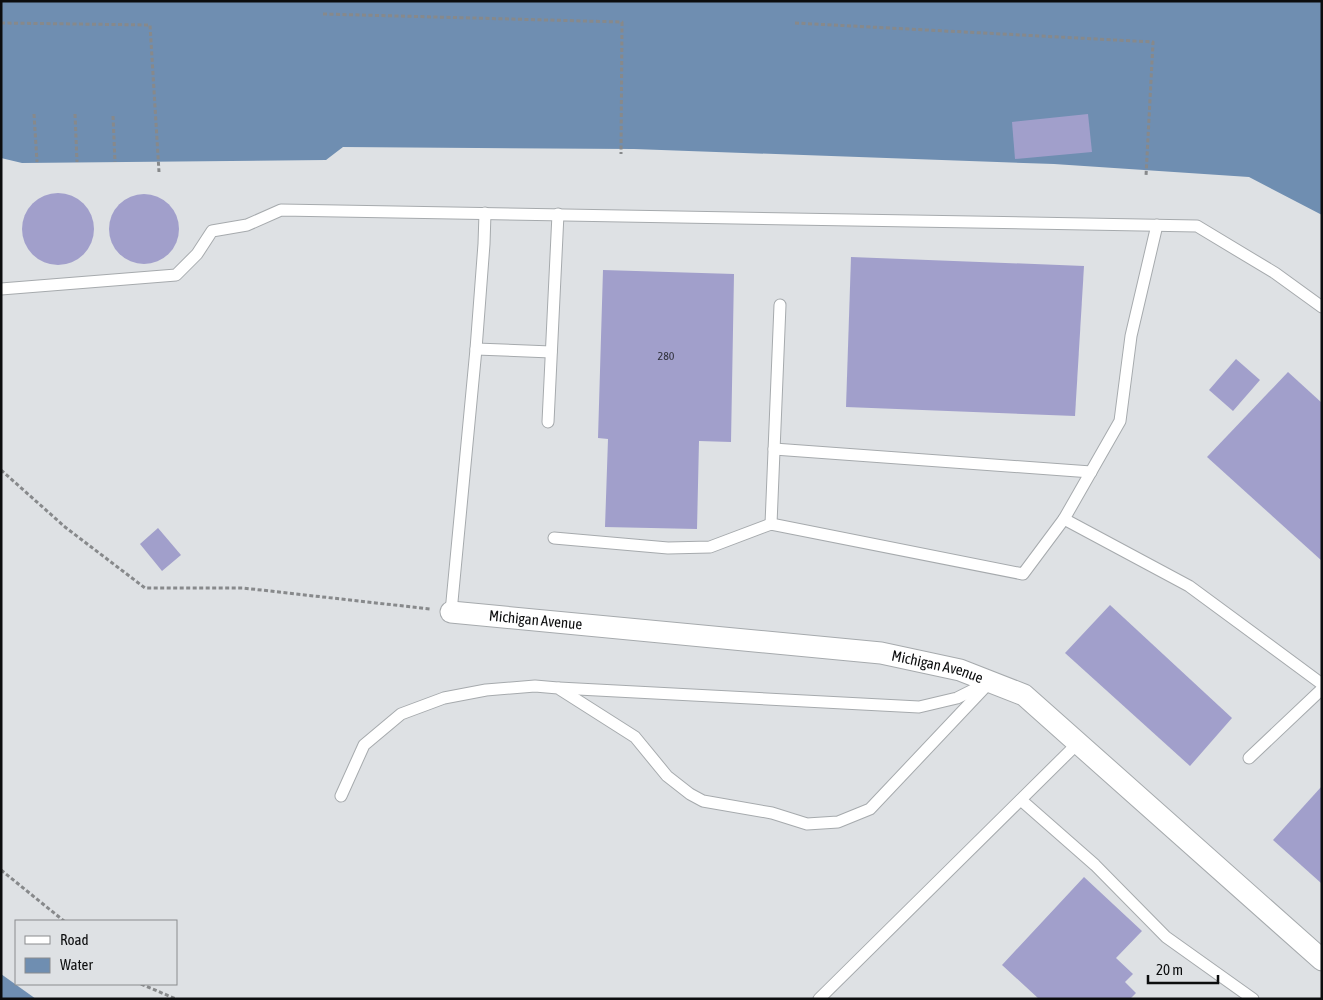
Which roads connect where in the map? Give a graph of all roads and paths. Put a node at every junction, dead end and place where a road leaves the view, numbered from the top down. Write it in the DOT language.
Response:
graph roads {
  1 [pos="324,14"];
  2 [pos="1,23"];
  3 [pos="795,23"];
  4 [pos="34,114"];
  5 [pos="74,114"];
  6 [pos="113,116"];
  7 [pos="621,154"];
  8 [pos="36,162"];
  9 [pos="77,162"];
  10 [pos="115,162"];
  11 [pos="159,172"];
  12 [pos="1146,176"];
  13 [pos="485,213"];
  14 [pos="558,214"];
  15 [pos="1157,225"];
  16 [pos="1,289"];
  17 [pos="780,305"];
  18 [pos="1322,307"];
  19 [pos="476,349"];
  20 [pos="551,352"];
  21 [pos="548,422"];
  22 [pos="774,449"];
  23 [pos="1,470"];
  24 [pos="1091,472"];
  25 [pos="1064,519"];
  26 [pos="771,524"];
  27 [pos="554,538"];
  28 [pos="452,612"];
  29 [pos="990,682"];
  30 [pos="1322,684"];
  31 [pos="558,688"];
  32 [pos="1322,689"];
  33 [pos="1078,743"];
  34 [pos="1249,758"];
  35 [pos="341,796"];
  36 [pos="1020,800"];
  37 [pos="1,870"];
  38 [pos="63,920"];
  39 [pos="1322,960"];
  40 [pos="143,985"];
  41 [pos="176,999"];
  42 [pos="819,999"];
  43 [pos="1253,999"];
  1 -- 7 [label="path"];
  2 -- 11 [label="path"];
  3 -- 12 [label="path"];
  4 -- 8 [label="path"];
  5 -- 9 [label="path"];
  6 -- 10 [label="path"];
  13 -- 14 [label="lane"];
  13 -- 16 [label="lane"];
  13 -- 19 [label="lane"];
  14 -- 15 [label="lane"];
  14 -- 20 [label="lane"];
  15 -- 18 [label="lane"];
  15 -- 24 [label="lane"];
  17 -- 22 [label="lane"];
  19 -- 20 [label="lane"];
  19 -- 28 [label="lane"];
  20 -- 21 [label="lane"];
  22 -- 24 [label="lane"];
  22 -- 26 [label="lane"];
  23 -- 28 [label="path"];
  24 -- 25 [label="lane"];
  25 -- 26 [label="lane"];
  25 -- 30 [label="lane"];
  26 -- 27 [label="lane"];
  28 -- 29 [label="street, Michigan Avenue"];
  29 -- 31 [label="lane"];
  29 -- 31 [label="lane"];
  29 -- 33 [label="street, Michigan Avenue"];
  31 -- 35 [label="lane"];
  32 -- 34 [label="lane"];
  33 -- 36 [label="lane"];
  33 -- 39 [label="street, Michigan Avenue"];
  36 -- 42 [label="lane"];
  36 -- 43 [label="lane"];
  37 -- 38 [label="path"];
  40 -- 41 [label="path"];
}
